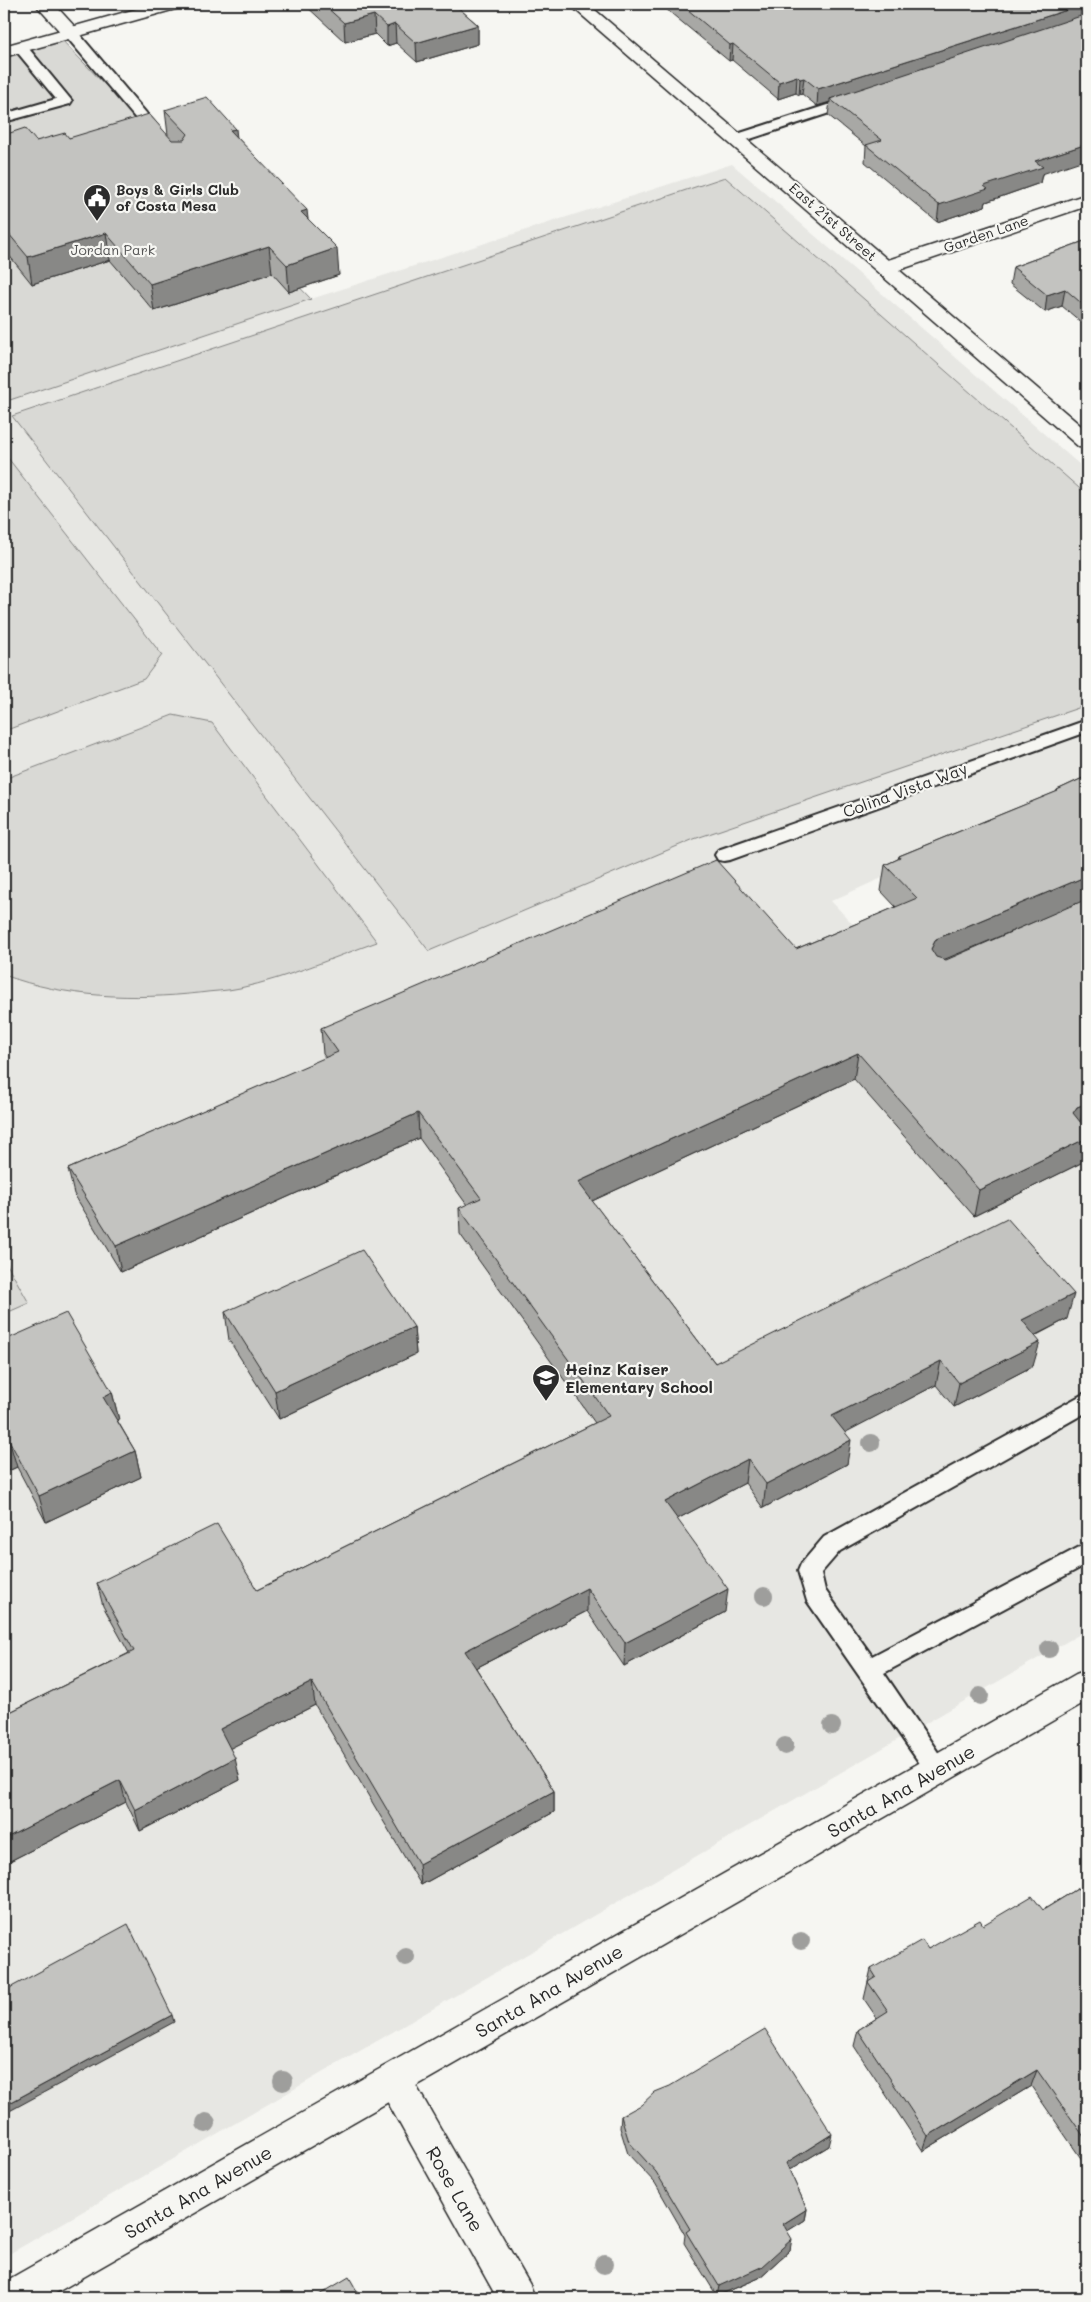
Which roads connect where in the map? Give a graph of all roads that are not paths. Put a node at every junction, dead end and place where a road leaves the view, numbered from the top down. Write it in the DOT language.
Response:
graph roads {
  1 [pos="44,4"];
  2 [pos="173,4"];
  3 [pos="578,4"];
  4 [pos="70,32"];
  5 [pos="12,49"];
  6 [pos="869,96"];
  7 [pos="4,118"];
  8 [pos="736,139"];
  9 [pos="169,148"];
  10 [pos="1087,200"];
  11 [pos="885,268"];
  12 [pos="1087,442"];
  13 [pos="1087,726"];
  14 [pos="724,855"];
  15 [pos="1087,1401"];
  16 [pos="1087,1553"];
  17 [pos="868,1670"];
  18 [pos="1087,1684"];
  19 [pos="938,1770"];
  20 [pos="394,2080"];
  21 [pos="12,2298"];
  22 [pos="517,2298"];
  1 -- 4 [label="street"];
  2 -- 4 [label="street"];
  3 -- 8 [label="street, East 21st Street"];
  4 -- 5 [label="street"];
  4 -- 9 [label="lane"];
  5 -- 7 [label="lane"];
  6 -- 8 [label="lane"];
  8 -- 11 [label="street, East 21st Street"];
  10 -- 11 [label="street, Garden Lane"];
  11 -- 12 [label="street, East 21st Street"];
  13 -- 14 [label="lane, Colina Vista Way"];
  15 -- 17 [label="lane"];
  16 -- 17 [label="lane"];
  17 -- 19 [label="lane"];
  18 -- 19 [label="street, Santa Ana Avenue"];
  19 -- 20 [label="street, Santa Ana Avenue"];
  20 -- 21 [label="street, Santa Ana Avenue"];
  20 -- 22 [label="street, Rose Lane"];
}
